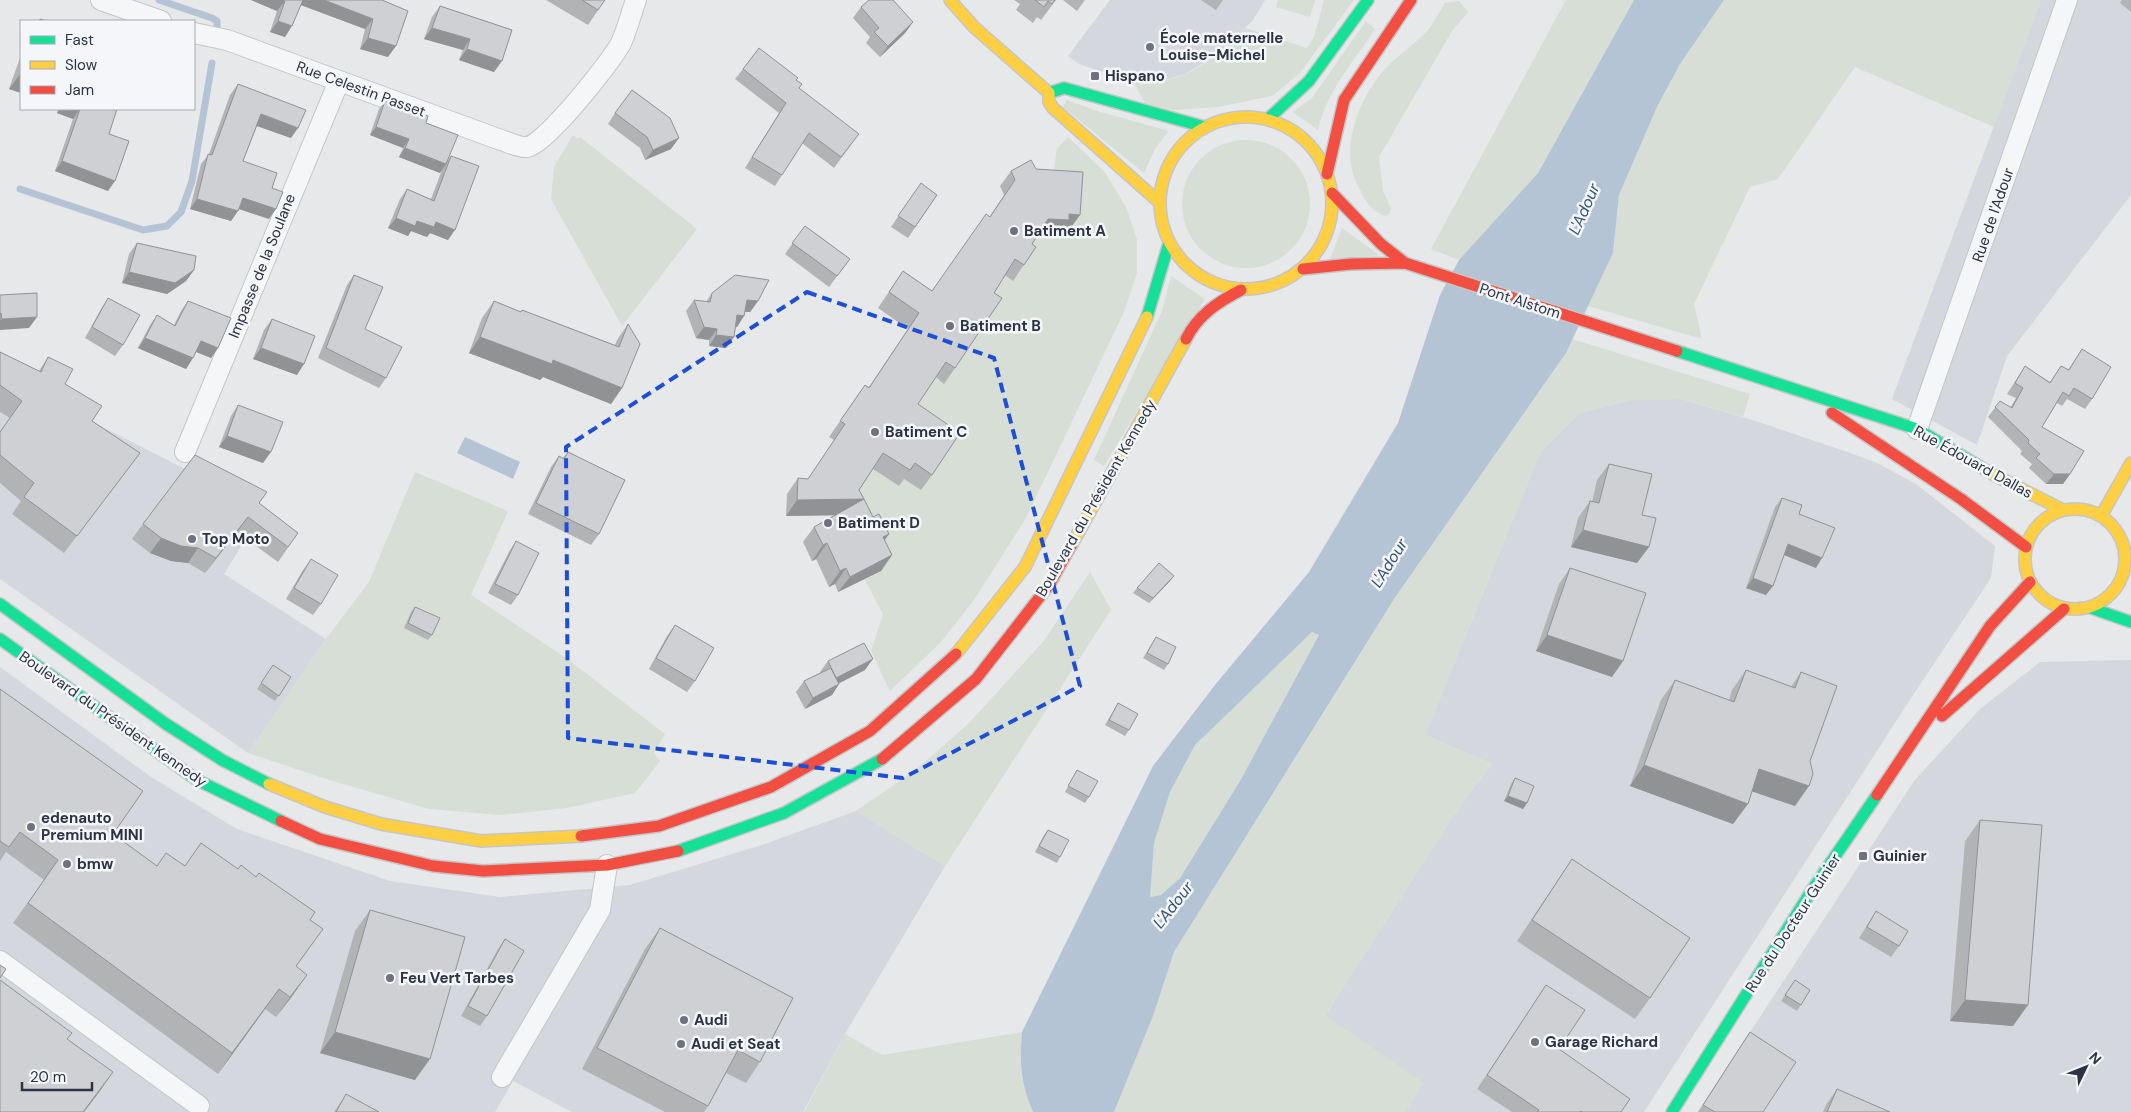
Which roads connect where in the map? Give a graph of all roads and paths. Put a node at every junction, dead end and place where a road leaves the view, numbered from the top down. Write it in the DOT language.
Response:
graph roads {
  1 [pos="101,0"];
  2 [pos="636,0"];
  3 [pos="950,0"];
  4 [pos="1368,0"];
  5 [pos="1411,0"];
  6 [pos="2067,0"];
  7 [pos="158,20"];
  8 [pos="195,33"];
  9 [pos="339,81"];
  10 [pos="1049,94"];
  11 [pos="1268,119"];
  12 [pos="1204,127"];
  13 [pos="1328,174"];
  14 [pos="1332,193"];
  15 [pos="1159,202"];
  16 [pos="1169,243"];
  17 [pos="1405,263"];
  18 [pos="1303,269"];
  19 [pos="1241,290"];
  20 [pos="1624,334"];
  21 [pos="1795,390"];
  22 [pos="1917,429"];
  23 [pos="185,452"];
  24 [pos="2131,463"];
  25 [pos="2063,510"];
  26 [pos="2101,516"];
  27 [pos="2026,547"];
  28 [pos="2129,562"];
  29 [pos="2030,582"];
  30 [pos="0,604"];
  31 [pos="2091,608"];
  32 [pos="2064,609"];
  33 [pos="2131,622"];
  34 [pos="0,639"];
  35 [pos="1918,737"];
  36 [pos="607,865"];
  37 [pos="0,961"];
  38 [pos="502,1077"];
  39 [pos="199,1106"];
  40 [pos="1672,1112"];
  1 -- 7 [label="street"];
  2 -- 9 [label="street, Rue Celestin Passet"];
  3 -- 10 [label="main road"];
  4 -- 11 [label="main road"];
  5 -- 13 [label="main road"];
  6 -- 22 [label="street, Rue de l'Adour"];
  8 -- 9 [label="street, Rue Celestin Passet"];
  9 -- 23 [label="street, Impasse de la Soulane"];
  10 -- 12 [label="main road"];
  10 -- 15 [label="main road"];
  11 -- 12 [label="main road"];
  11 -- 13 [label="main road"];
  12 -- 15 [label="main road"];
  13 -- 14 [label="main road"];
  14 -- 17 [label="main road"];
  14 -- 18 [label="main road"];
  15 -- 16 [label="main road"];
  16 -- 19 [label="main road"];
  16 -- 30 [label="main road, Boulevard du Président Kennedy"];
  17 -- 18 [label="main road"];
  17 -- 20 [label="main road, Pont Alstom"];
  18 -- 19 [label="main road"];
  19 -- 36 [label="main road, Boulevard du Président Kennedy"];
  20 -- 21 [label="main road, Rue Édouard Dallas"];
  21 -- 22 [label="main road, Rue Édouard Dallas"];
  21 -- 27 [label="main road, Rue Édouard Dallas"];
  22 -- 25 [label="main road, Rue Édouard Dallas"];
  24 -- 26 [label="main road"];
  25 -- 26 [label="main road"];
  25 -- 27 [label="main road"];
  26 -- 28 [label="main road"];
  27 -- 29 [label="main road"];
  28 -- 31 [label="main road"];
  29 -- 32 [label="main road"];
  29 -- 35 [label="main road"];
  31 -- 32 [label="main road"];
  31 -- 33 [label="main road"];
  32 -- 35 [label="main road"];
  34 -- 36 [label="main road, Boulevard du Président Kennedy"];
  35 -- 40 [label="main road, Rue du Docteur Guinier"];
  36 -- 38 [label="street"];
  37 -- 39 [label="street"];
}
